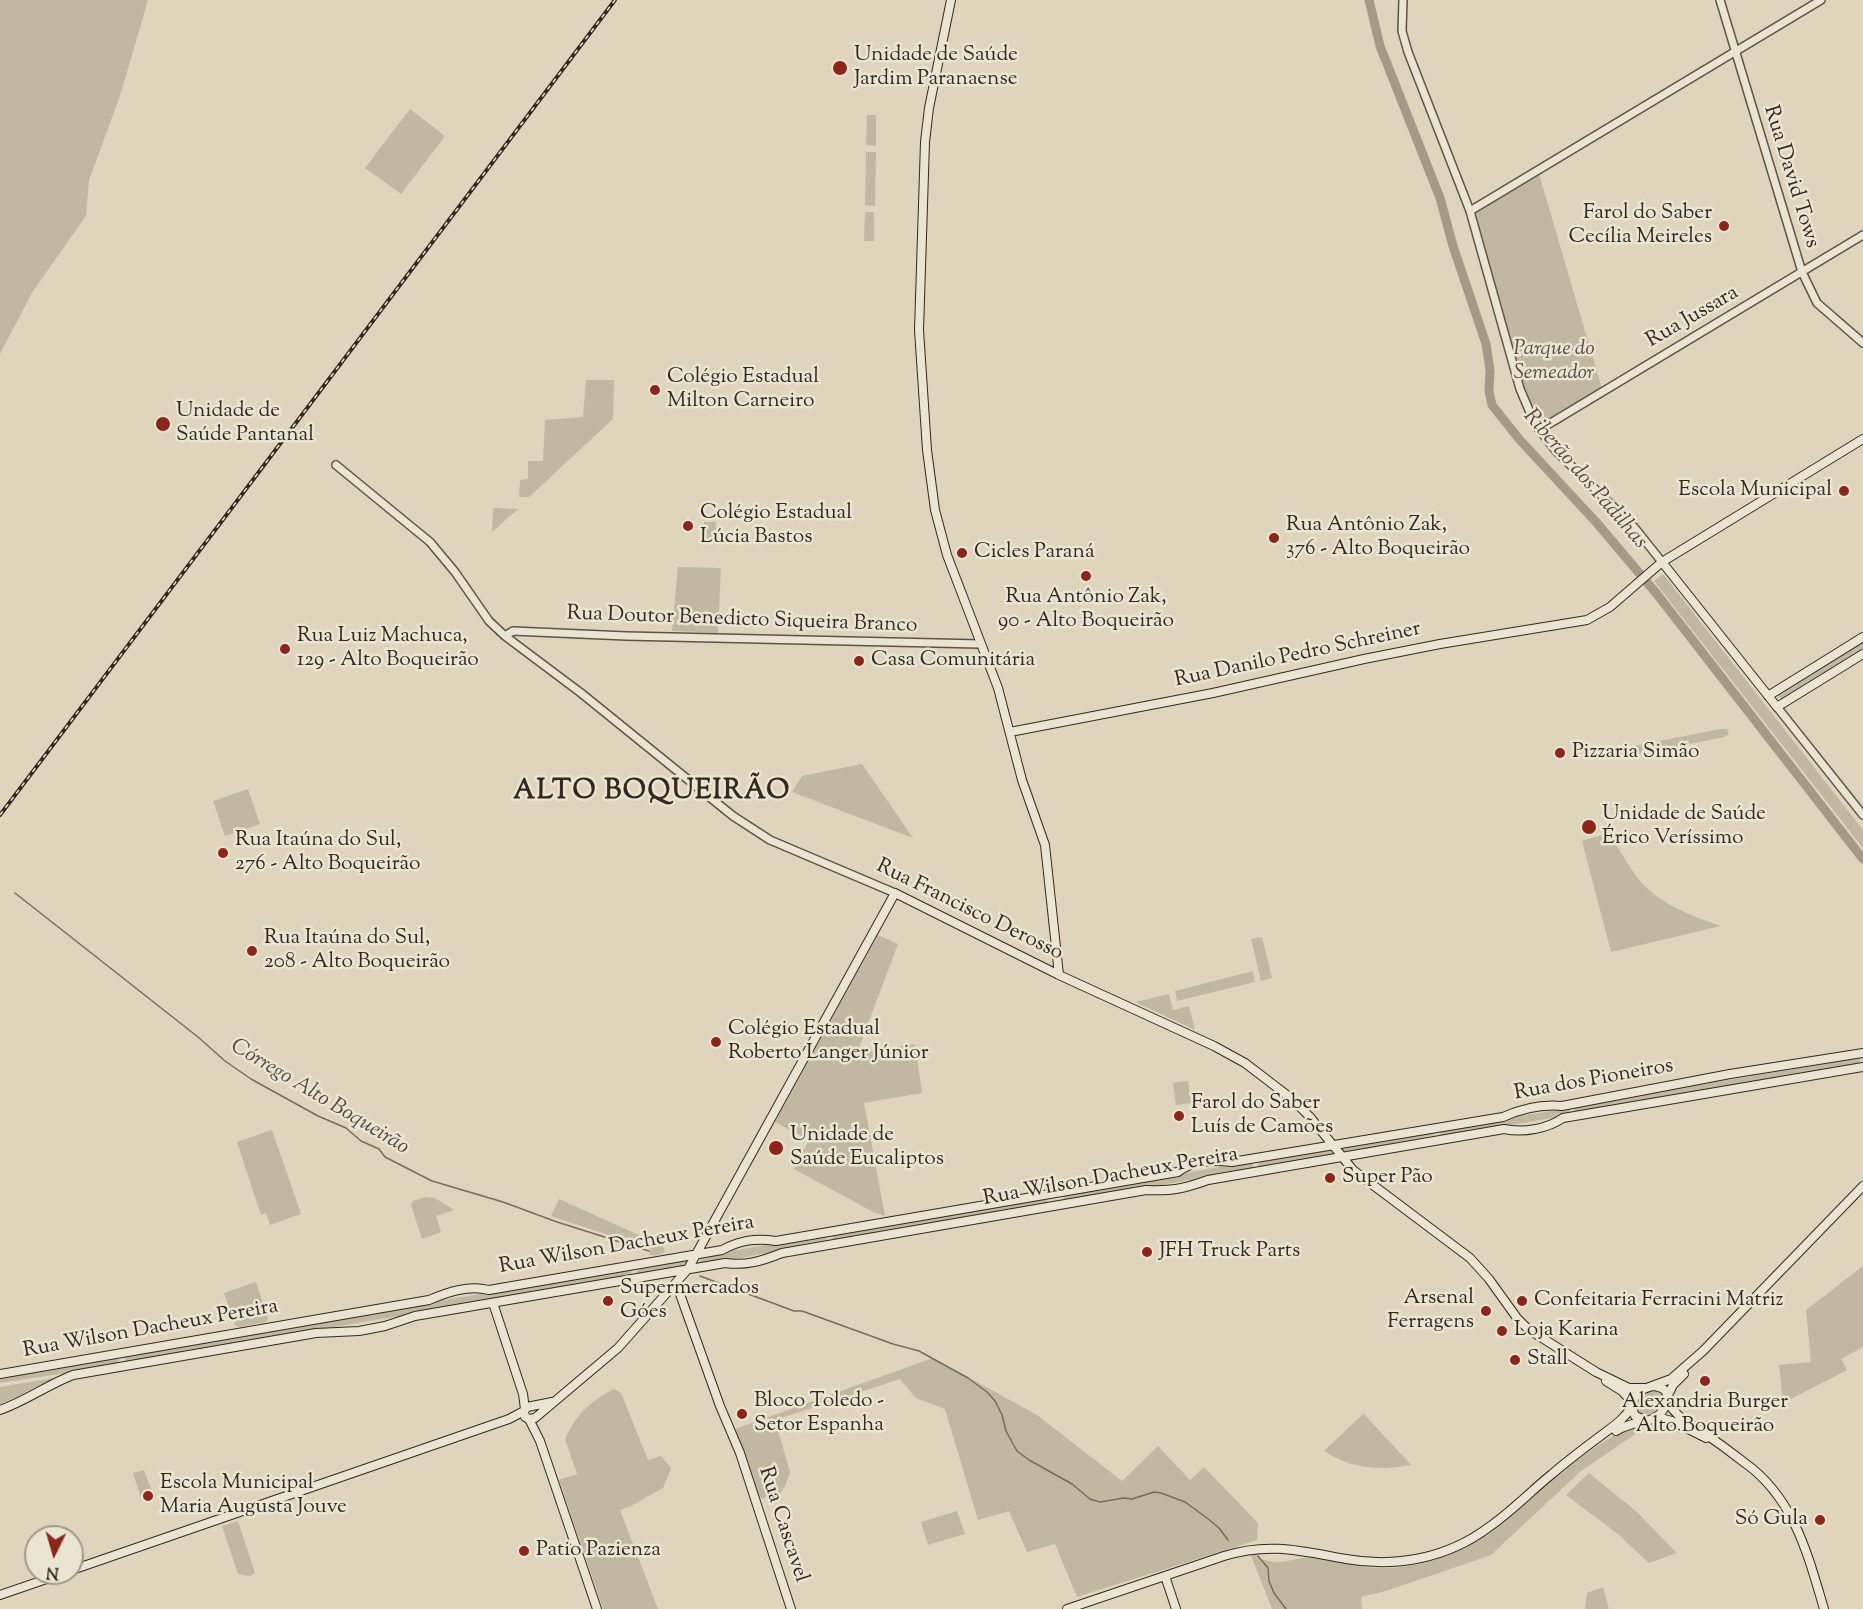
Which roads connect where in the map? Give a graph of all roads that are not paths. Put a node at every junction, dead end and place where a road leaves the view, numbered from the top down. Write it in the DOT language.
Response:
graph roads {
  1 [pos="951,0"];
  2 [pos="1403,0"];
  3 [pos="1720,0"];
  4 [pos="1821,0"];
  5 [pos="1735,51"];
  6 [pos="1470,211"];
  7 [pos="1863,235"];
  8 [pos="1802,272"];
  9 [pos="1863,343"];
  10 [pos="1539,429"];
  11 [pos="1863,439"];
  12 [pos="336,465"];
  13 [pos="1665,565"];
  14 [pos="505,636"];
  15 [pos="1863,638"];
  16 [pos="980,644"];
  17 [pos="1863,654"];
  18 [pos="1768,696"];
  19 [pos="1777,706"];
  20 [pos="1010,732"];
  21 [pos="1863,815"];
  22 [pos="896,893"];
  23 [pos="1059,975"];
  24 [pos="1862,1054"];
  25 [pos="1862,1067"];
  26 [pos="1574,1104"];
  27 [pos="1577,1117"];
  28 [pos="1435,1128"];
  29 [pos="1435,1141"];
  30 [pos="1332,1145"];
  31 [pos="1341,1157"];
  32 [pos="1257,1158"];
  33 [pos="1259,1171"];
  34 [pos="1863,1186"];
  35 [pos="1064,1191"];
  36 [pos="1045,1195"];
  37 [pos="1066,1204"];
  38 [pos="1047,1208"];
  39 [pos="825,1232"];
  40 [pos="706,1239"];
  41 [pos="827,1245"];
  42 [pos="715,1251"];
  43 [pos="698,1254"];
  44 [pos="638,1264"];
  45 [pos="688,1269"];
  46 [pos="664,1273"];
  47 [pos="640,1278"];
  48 [pos="674,1285"];
  49 [pos="493,1303"];
  50 [pos="211,1338"];
  51 [pos="213,1351"];
  52 [pos="1703,1351"];
  53 [pos="118,1353"];
  54 [pos="118,1367"];
  55 [pos="1596,1372"];
  56 [pos="0,1374"];
  57 [pos="1648,1387"];
  58 [pos="1667,1399"];
  59 [pos="1632,1405"];
  60 [pos="0,1410"];
  61 [pos="529,1412"];
  62 [pos="1656,1417"];
  63 [pos="1645,1420"];
  64 [pos="1713,1441"];
  65 [pos="1580,1453"];
  66 [pos="84,1566"];
  67 [pos="1165,1576"];
  68 [pos="29,1585"];
  69 [pos="0,1595"];
  70 [pos="597,1609"];
  71 [pos="791,1609"];
  72 [pos="1067,1609"];
  73 [pos="1176,1609"];
  74 [pos="1824,1609"];
  1 -- 16 [label="main road"];
  2 -- 6 [label="street"];
  3 -- 5 [label="street, Rua David Tows"];
  4 -- 5 [label="street"];
  5 -- 6 [label="street"];
  5 -- 8 [label="street, Rua David Tows"];
  6 -- 10 [label="street"];
  7 -- 8 [label="street, Rua Jussara"];
  8 -- 9 [label="street, Rua David Tows"];
  8 -- 10 [label="street, Rua Jussara"];
  10 -- 13 [label="street"];
  11 -- 13 [label="main road"];
  12 -- 14 [label="street, Rua Francisco Derosso"];
  13 -- 18 [label="main road"];
  13 -- 20 [label="main road, Rua Danilo Pedro Schreiner"];
  14 -- 16 [label="street, Rua Doutor Benedicto Siqueira Branco"];
  14 -- 22 [label="street, Rua Francisco Derosso"];
  15 -- 18 [label="main road"];
  16 -- 20 [label="main road"];
  17 -- 19 [label="main road"];
  18 -- 19 [label="main road"];
  19 -- 21 [label="street"];
  20 -- 23 [label="main road"];
  22 -- 23 [label="main road, Rua Francisco Derosso"];
  22 -- 40 [label="main road"];
  23 -- 30 [label="main road, Rua Francisco Derosso"];
  24 -- 26 [label="main road, Rua dos Pioneiros"];
  25 -- 27 [label="main road, Rua dos Pioneiros"];
  26 -- 27 [label="main road"];
  26 -- 28 [label="main road, Rua dos Pioneiros"];
  27 -- 29 [label="main road, Rua dos Pioneiros"];
  28 -- 29 [label="main road"];
  28 -- 30 [label="main road, Rua dos Pioneiros"];
  29 -- 31 [label="main road, Rua dos Pioneiros"];
  30 -- 31 [label="main road, Rua Francisco Derosso"];
  30 -- 32 [label="main road, Rua Wilson Dacheux Pereira"];
  31 -- 33 [label="main road, Rua Wilson Dacheux Pereira"];
  31 -- 55 [label="main road, Rua Francisco Derosso"];
  32 -- 33 [label="main road"];
  32 -- 35 [label="main road, Rua Wilson Dacheux Pereira"];
  33 -- 37 [label="main road, Rua Wilson Dacheux Pereira"];
  34 -- 52 [label="main road"];
  35 -- 36 [label="main road, Rua Wilson Dacheux Pereira"];
  35 -- 37 [label="main road"];
  36 -- 38 [label="main road"];
  36 -- 39 [label="main road, Rua Wilson Dacheux Pereira"];
  37 -- 38 [label="main road, Rua Wilson Dacheux Pereira"];
  38 -- 41 [label="main road, Rua Wilson Dacheux Pereira"];
  39 -- 41 [label="main road"];
  39 -- 42 [label="main road, Rua Wilson Dacheux Pereira"];
  40 -- 42 [label="main road"];
  40 -- 43 [label="main road"];
  41 -- 45 [label="main road, Rua Wilson Dacheux Pereira"];
  42 -- 43 [label="main road, Rua Wilson Dacheux Pereira"];
  43 -- 44 [label="main road, Rua Wilson Dacheux Pereira"];
  43 -- 45 [label="main road"];
  44 -- 47 [label="main road"];
  44 -- 50 [label="main road, Rua Wilson Dacheux Pereira"];
  45 -- 46 [label="main road, Rua Wilson Dacheux Pereira"];
  45 -- 48 [label="main road"];
  46 -- 47 [label="main road, Rua Wilson Dacheux Pereira"];
  46 -- 48 [label="main road, Rua Cascavel"];
  47 -- 49 [label="main road, Rua Wilson Dacheux Pereira"];
  48 -- 61 [label="main road"];
  48 -- 71 [label="main road, Rua Cascavel"];
  49 -- 51 [label="main road, Rua Wilson Dacheux Pereira"];
  49 -- 61 [label="main road"];
  50 -- 51 [label="main road"];
  50 -- 53 [label="main road, Rua Wilson Dacheux Pereira"];
  51 -- 54 [label="main road, Rua Wilson Dacheux Pereira"];
  52 -- 57 [label="main road"];
  52 -- 58 [label="main road"];
  53 -- 54 [label="main road"];
  53 -- 56 [label="main road, Rua Wilson Dacheux Pereira"];
  54 -- 60 [label="main road, Rua Wilson Dacheux Pereira"];
  55 -- 57 [label="main road, Rua Francisco Derosso"];
  55 -- 59 [label="main road, Rua Francisco Derosso"];
  57 -- 58 [label="main road"];
  57 -- 59 [label="main road"];
  58 -- 62 [label="main road"];
  58 -- 64 [label="main road"];
  59 -- 63 [label="main road"];
  59 -- 65 [label="main road"];
  61 -- 66 [label="main road"];
  61 -- 70 [label="main road"];
  62 -- 63 [label="main road"];
  62 -- 64 [label="main road"];
  63 -- 65 [label="main road"];
  64 -- 74 [label="main road"];
  65 -- 67 [label="main road"];
  67 -- 72 [label="main road"];
  67 -- 73 [label="main road"];
  68 -- 69 [label="main road"];
}
